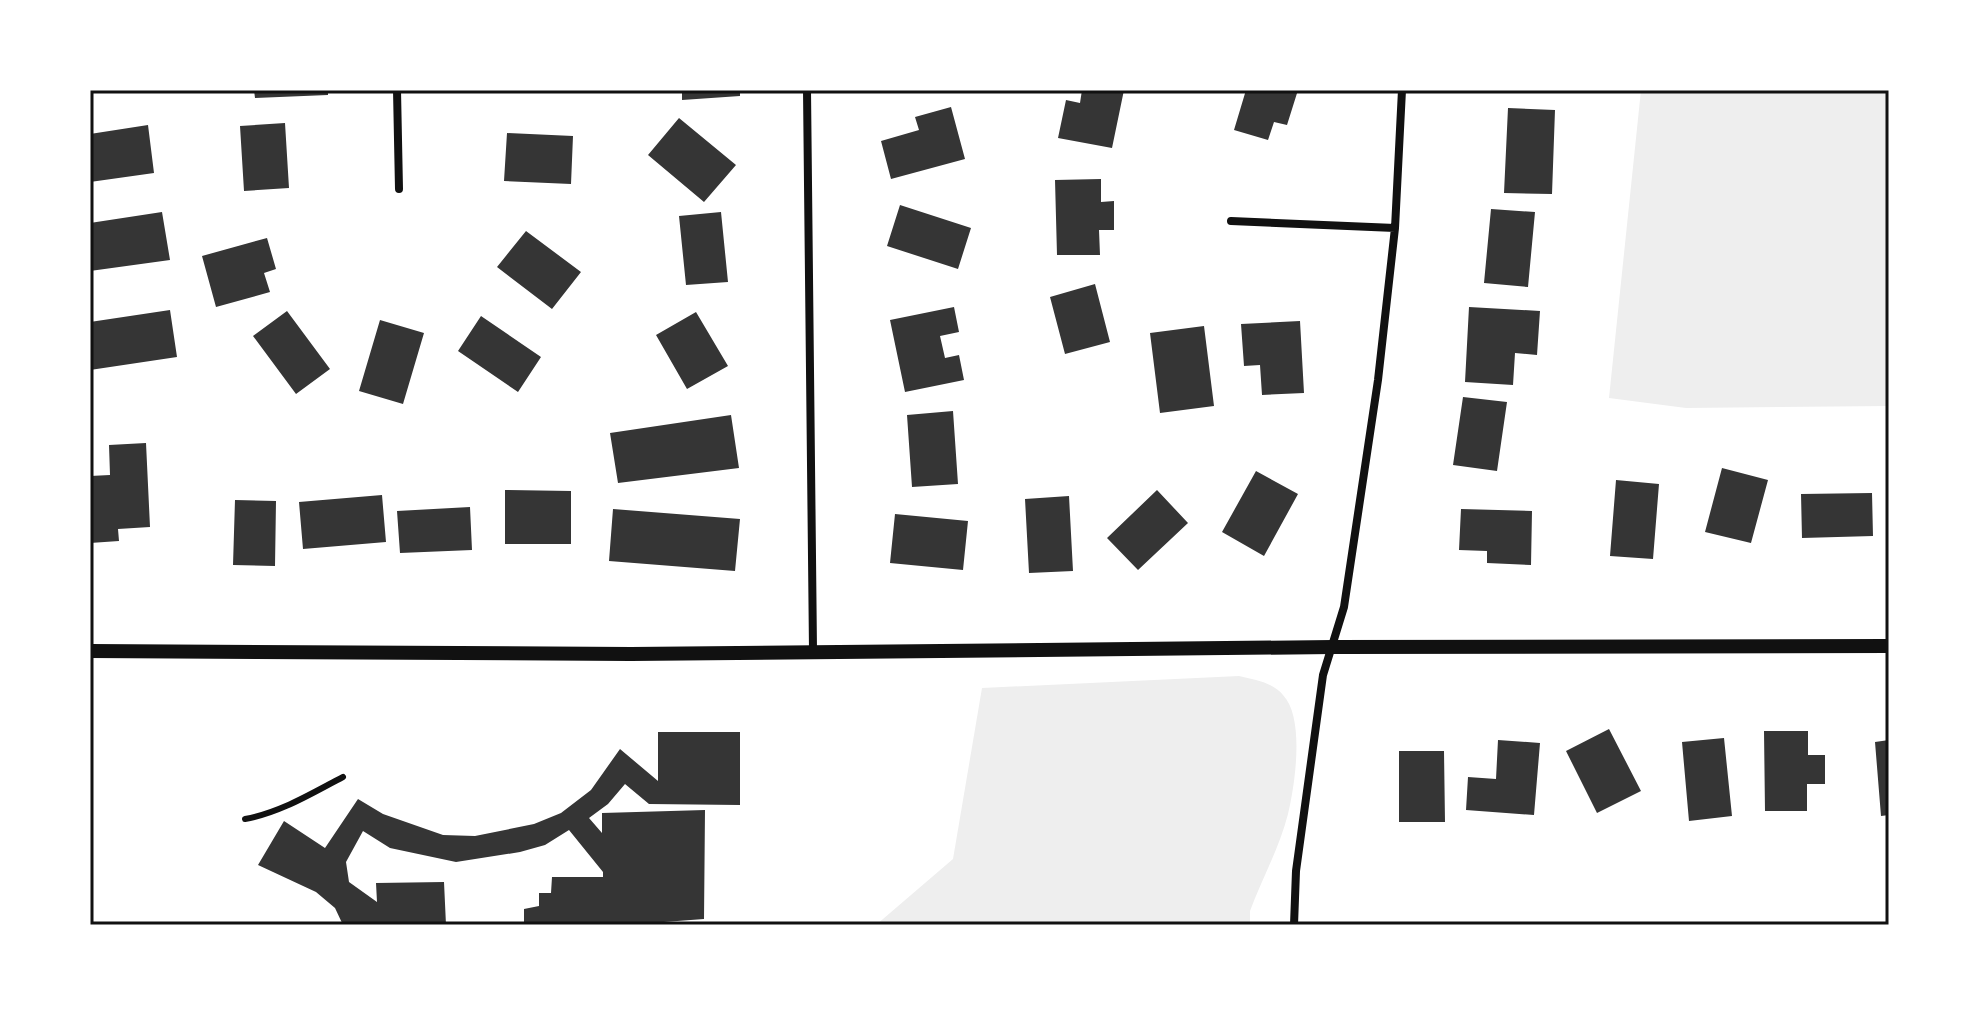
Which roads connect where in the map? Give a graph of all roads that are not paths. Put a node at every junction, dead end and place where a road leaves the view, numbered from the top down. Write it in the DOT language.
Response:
graph roads {
  1 [pos="397,90"];
  2 [pos="807,90"];
  3 [pos="1402,90"];
  4 [pos="399,189"];
  5 [pos="1231,221"];
  6 [pos="1395,228"];
  7 [pos="1889,646"];
  8 [pos="1333,647"];
  9 [pos="813,650"];
  10 [pos="90,651"];
  11 [pos="343,777"];
  12 [pos="245,819"];
  13 [pos="1294,925"];
  1 -- 4 [label="street"];
  2 -- 9 [label="street"];
  3 -- 6 [label="street"];
  5 -- 6 [label="street"];
  6 -- 8 [label="street"];
  7 -- 8 [label="street"];
  8 -- 9 [label="street"];
  8 -- 13 [label="street"];
  9 -- 10 [label="street"];
  11 -- 12 [label="lane"];
}
